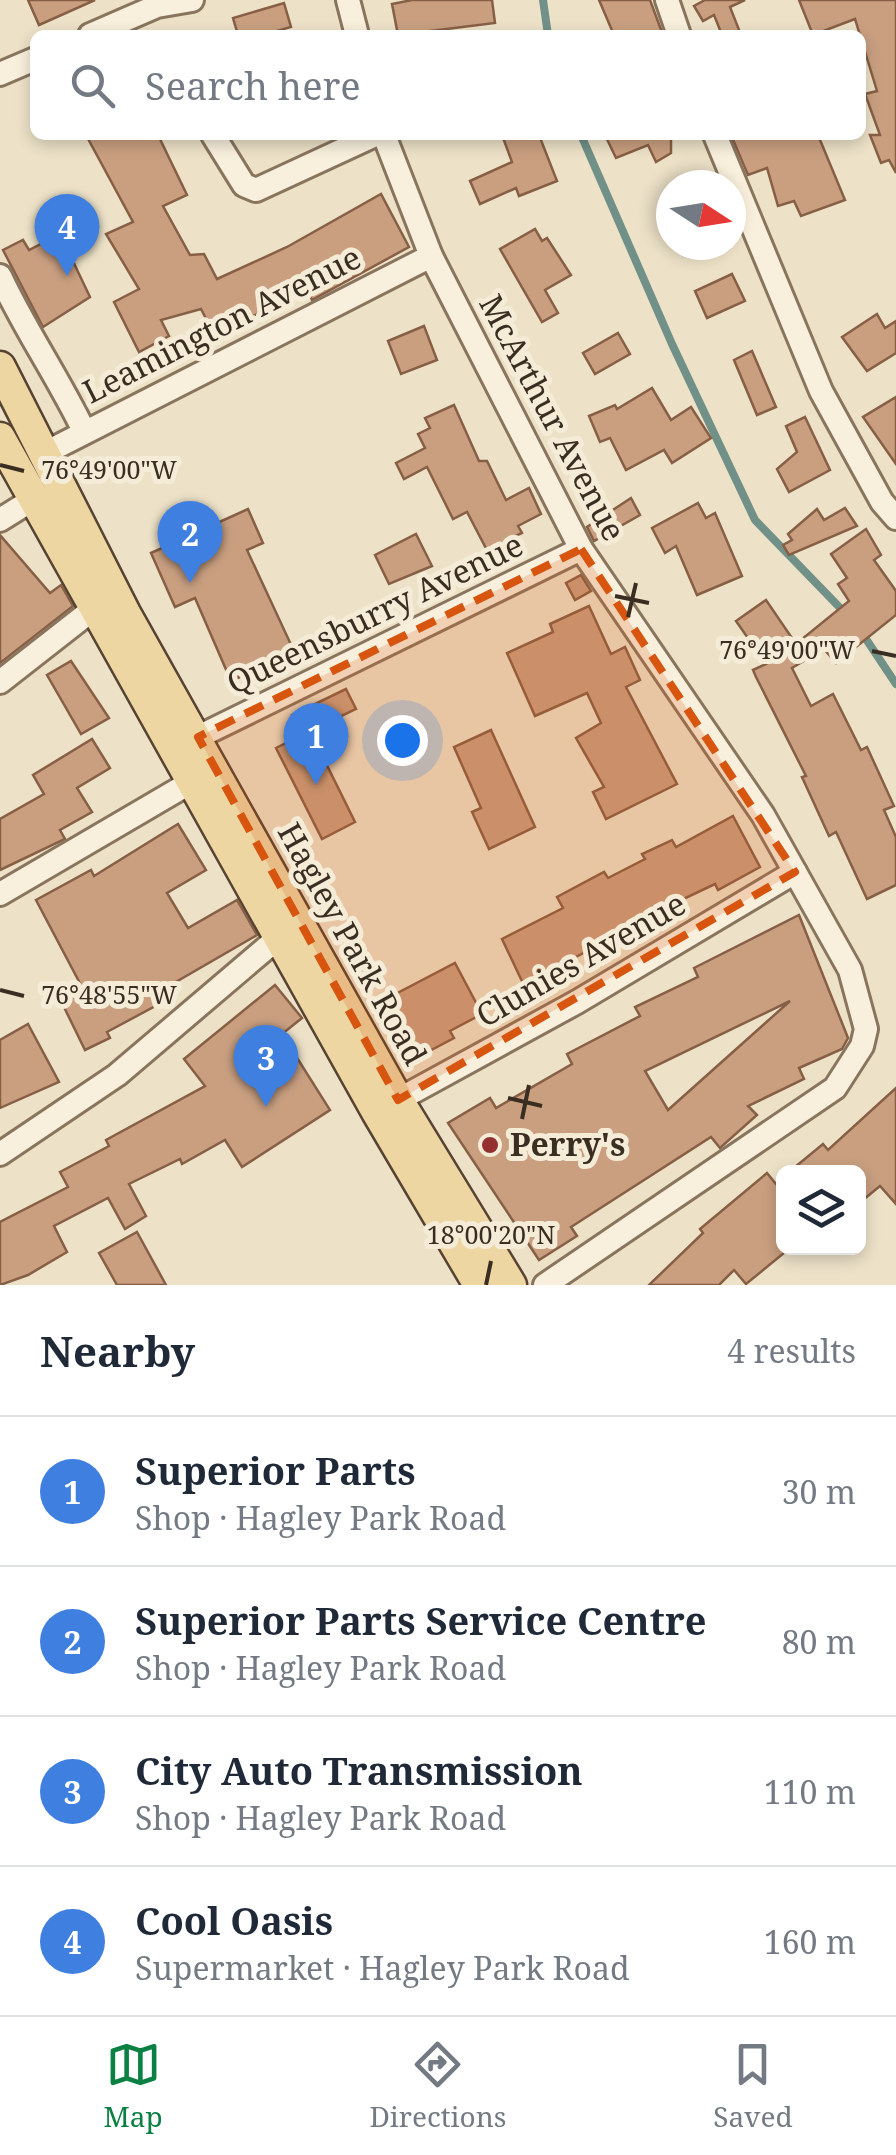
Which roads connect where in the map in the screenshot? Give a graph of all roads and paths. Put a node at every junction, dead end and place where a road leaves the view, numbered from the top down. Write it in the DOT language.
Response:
graph roads {
  1 [pos="192,0"];
  2 [pos="348,0"];
  3 [pos="666,0"];
  4 [pos="102,30"];
  5 [pos="356,30"];
  6 [pos="677,30"];
  7 [pos="30,61"];
  8 [pos="0,74"];
  9 [pos="216,140"];
  10 [pos="364,140"];
  11 [pos="386,140"];
  12 [pos="717,140"];
  13 [pos="431,256"];
  14 [pos="0,276"];
  15 [pos="0,367"];
  16 [pos="84,430"];
  17 [pos="0,438"];
  18 [pos="44,454"];
  19 [pos="32,500"];
  20 [pos="896,518"];
  21 [pos="0,520"];
  22 [pos="581,549"];
  23 [pos="92,610"];
  24 [pos="0,682"];
  25 [pos="198,737"];
  26 [pos="193,782"];
  27 [pos="795,872"];
  28 [pos="0,894"];
  29 [pos="278,938"];
  30 [pos="398,1100"];
  31 [pos="0,1154"];
  32 [pos="480,1285"];
  33 [pos="511,1285"];
  34 [pos="545,1285"];
  1 -- 4 [label="street"];
  2 -- 5 [label="street"];
  3 -- 6 [label="street"];
  7 -- 8 [label="street"];
  9 -- 10 [label="street"];
  11 -- 13 [label="street, McArthur Avenue"];
  12 -- 20 [label="street"];
  13 -- 16 [label="street, Leamington Avenue"];
  13 -- 22 [label="street, McArthur Avenue"];
  14 -- 16 [label="street"];
  15 -- 18 [label="main road, Hagley Park Road"];
  16 -- 18 [label="street, Leamington Avenue"];
  17 -- 19 [label="main road, Hagley Park Road"];
  18 -- 25 [label="main road, Hagley Park Road"];
  19 -- 21 [label="street"];
  19 -- 23 [label="main road, Hagley Park Road"];
  22 -- 25 [label="street, Queensburry Avenue"];
  22 -- 27 [label="street, McArthur Avenue"];
  23 -- 24 [label="street"];
  23 -- 26 [label="main road, Hagley Park Road"];
  25 -- 30 [label="main road, Hagley Park Road"];
  26 -- 28 [label="street"];
  26 -- 29 [label="main road, Hagley Park Road"];
  27 -- 30 [label="street, Clunies Avenue"];
  27 -- 34 [label="street, McArthur Avenue"];
  29 -- 31 [label="street"];
  29 -- 32 [label="main road, Hagley Park Road"];
  30 -- 33 [label="main road, Hagley Park Road"];
}
